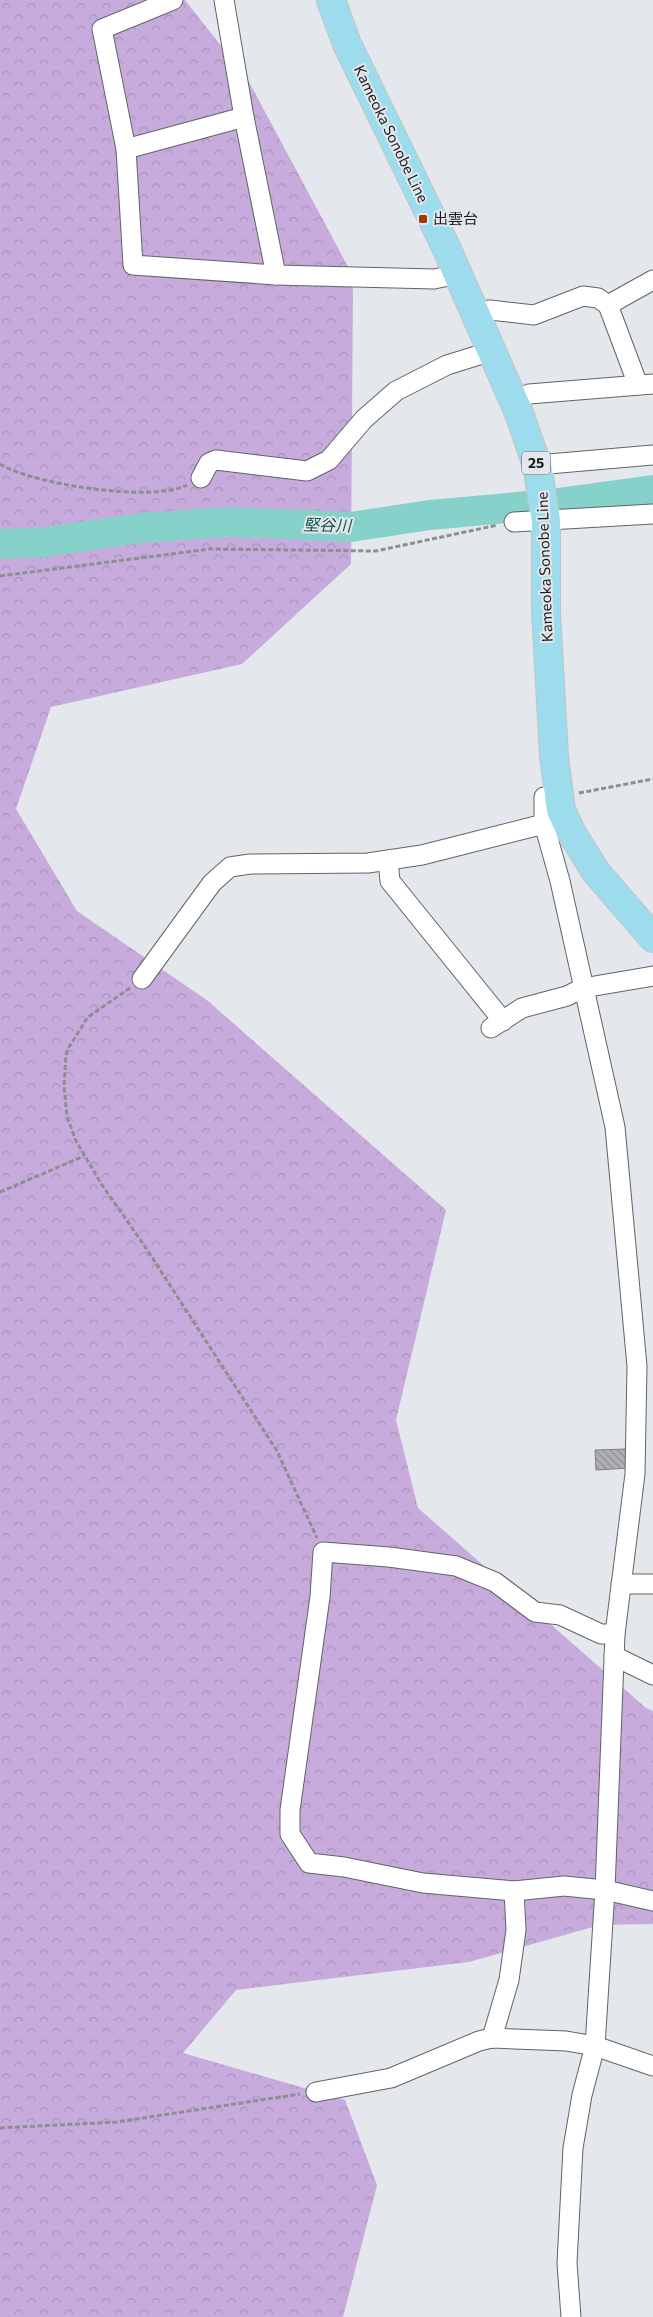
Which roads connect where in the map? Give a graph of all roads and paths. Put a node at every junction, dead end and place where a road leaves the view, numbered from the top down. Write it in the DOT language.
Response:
graph roads {
  1 [pos="173,0"];
  2 [pos="224,0"];
  3 [pos="331,0"];
  4 [pos="244,117"];
  5 [pos="126,149"];
  6 [pos="276,274"];
  7 [pos="458,274"];
  8 [pos="653,280"];
  9 [pos="608,305"];
  10 [pos="475,312"];
  11 [pos="492,351"];
  12 [pos="645,384"];
  13 [pos="513,401"];
  14 [pos="653,455"];
  15 [pos="0,464"];
  16 [pos="537,465"];
  17 [pos="201,478"];
  18 [pos="653,514"];
  19 [pos="546,521"];
  20 [pos="514,522"];
  21 [pos="0,576"];
  22 [pos="653,779"];
  23 [pos="558,797"];
  24 [pos="544,824"];
  25 [pos="388,860"];
  26 [pos="653,938"];
  27 [pos="653,976"];
  28 [pos="142,979"];
  29 [pos="583,988"];
  30 [pos="84,1156"];
  31 [pos="0,1192"];
  32 [pos="645,1366"];
  33 [pos="324,1552"];
  34 [pos="621,1584"];
  35 [pos="653,1584"];
  36 [pos="615,1634"];
  37 [pos="614,1656"];
  38 [pos="653,1675"];
  39 [pos="605,1890"];
  40 [pos="514,1891"];
  41 [pos="653,1901"];
  42 [pos="492,2038"];
  43 [pos="595,2046"];
  44 [pos="653,2066"];
  45 [pos="316,2092"];
  46 [pos="0,2128"];
  47 [pos="571,2317"];
  1 -- 5 [label="street"];
  2 -- 4 [label="street"];
  3 -- 7 [label="main road, Kameoka Sonobe Line / 25"];
  4 -- 5 [label="street"];
  4 -- 6 [label="street"];
  5 -- 6 [label="street"];
  6 -- 7 [label="street"];
  7 -- 10 [label="main road, Kameoka Sonobe Line / 25"];
  8 -- 9 [label="street"];
  9 -- 10 [label="street"];
  9 -- 12 [label="street"];
  10 -- 11 [label="main road, Kameoka Sonobe Line / 25"];
  11 -- 13 [label="main road, Kameoka Sonobe Line / 25"];
  11 -- 17 [label="street"];
  12 -- 13 [label="street"];
  13 -- 16 [label="main road, Kameoka Sonobe Line / 25"];
  14 -- 16 [label="street"];
  15 -- 17 [label="path"];
  16 -- 19 [label="main road, Kameoka Sonobe Line / 25"];
  18 -- 19 [label="street"];
  19 -- 20 [label="street"];
  19 -- 23 [label="main road, Kameoka Sonobe Line / 25"];
  20 -- 21 [label="path"];
  22 -- 23 [label="path"];
  23 -- 24 [label="street"];
  23 -- 26 [label="main road, Kameoka Sonobe Line / 25"];
  24 -- 25 [label="street"];
  24 -- 29 [label="street"];
  25 -- 28 [label="street"];
  25 -- 29 [label="street"];
  27 -- 29 [label="street"];
  28 -- 30 [label="path"];
  29 -- 32 [label="street"];
  30 -- 31 [label="path"];
  30 -- 33 [label="path"];
  32 -- 34 [label="street"];
  33 -- 36 [label="street"];
  33 -- 40 [label="street"];
  34 -- 35 [label="street"];
  34 -- 36 [label="street"];
  36 -- 37 [label="street"];
  37 -- 38 [label="street"];
  37 -- 39 [label="street"];
  39 -- 40 [label="street"];
  39 -- 41 [label="street"];
  39 -- 43 [label="street"];
  40 -- 42 [label="street"];
  42 -- 43 [label="street"];
  42 -- 45 [label="street"];
  43 -- 44 [label="street"];
  43 -- 47 [label="street"];
  45 -- 46 [label="path"];
}
